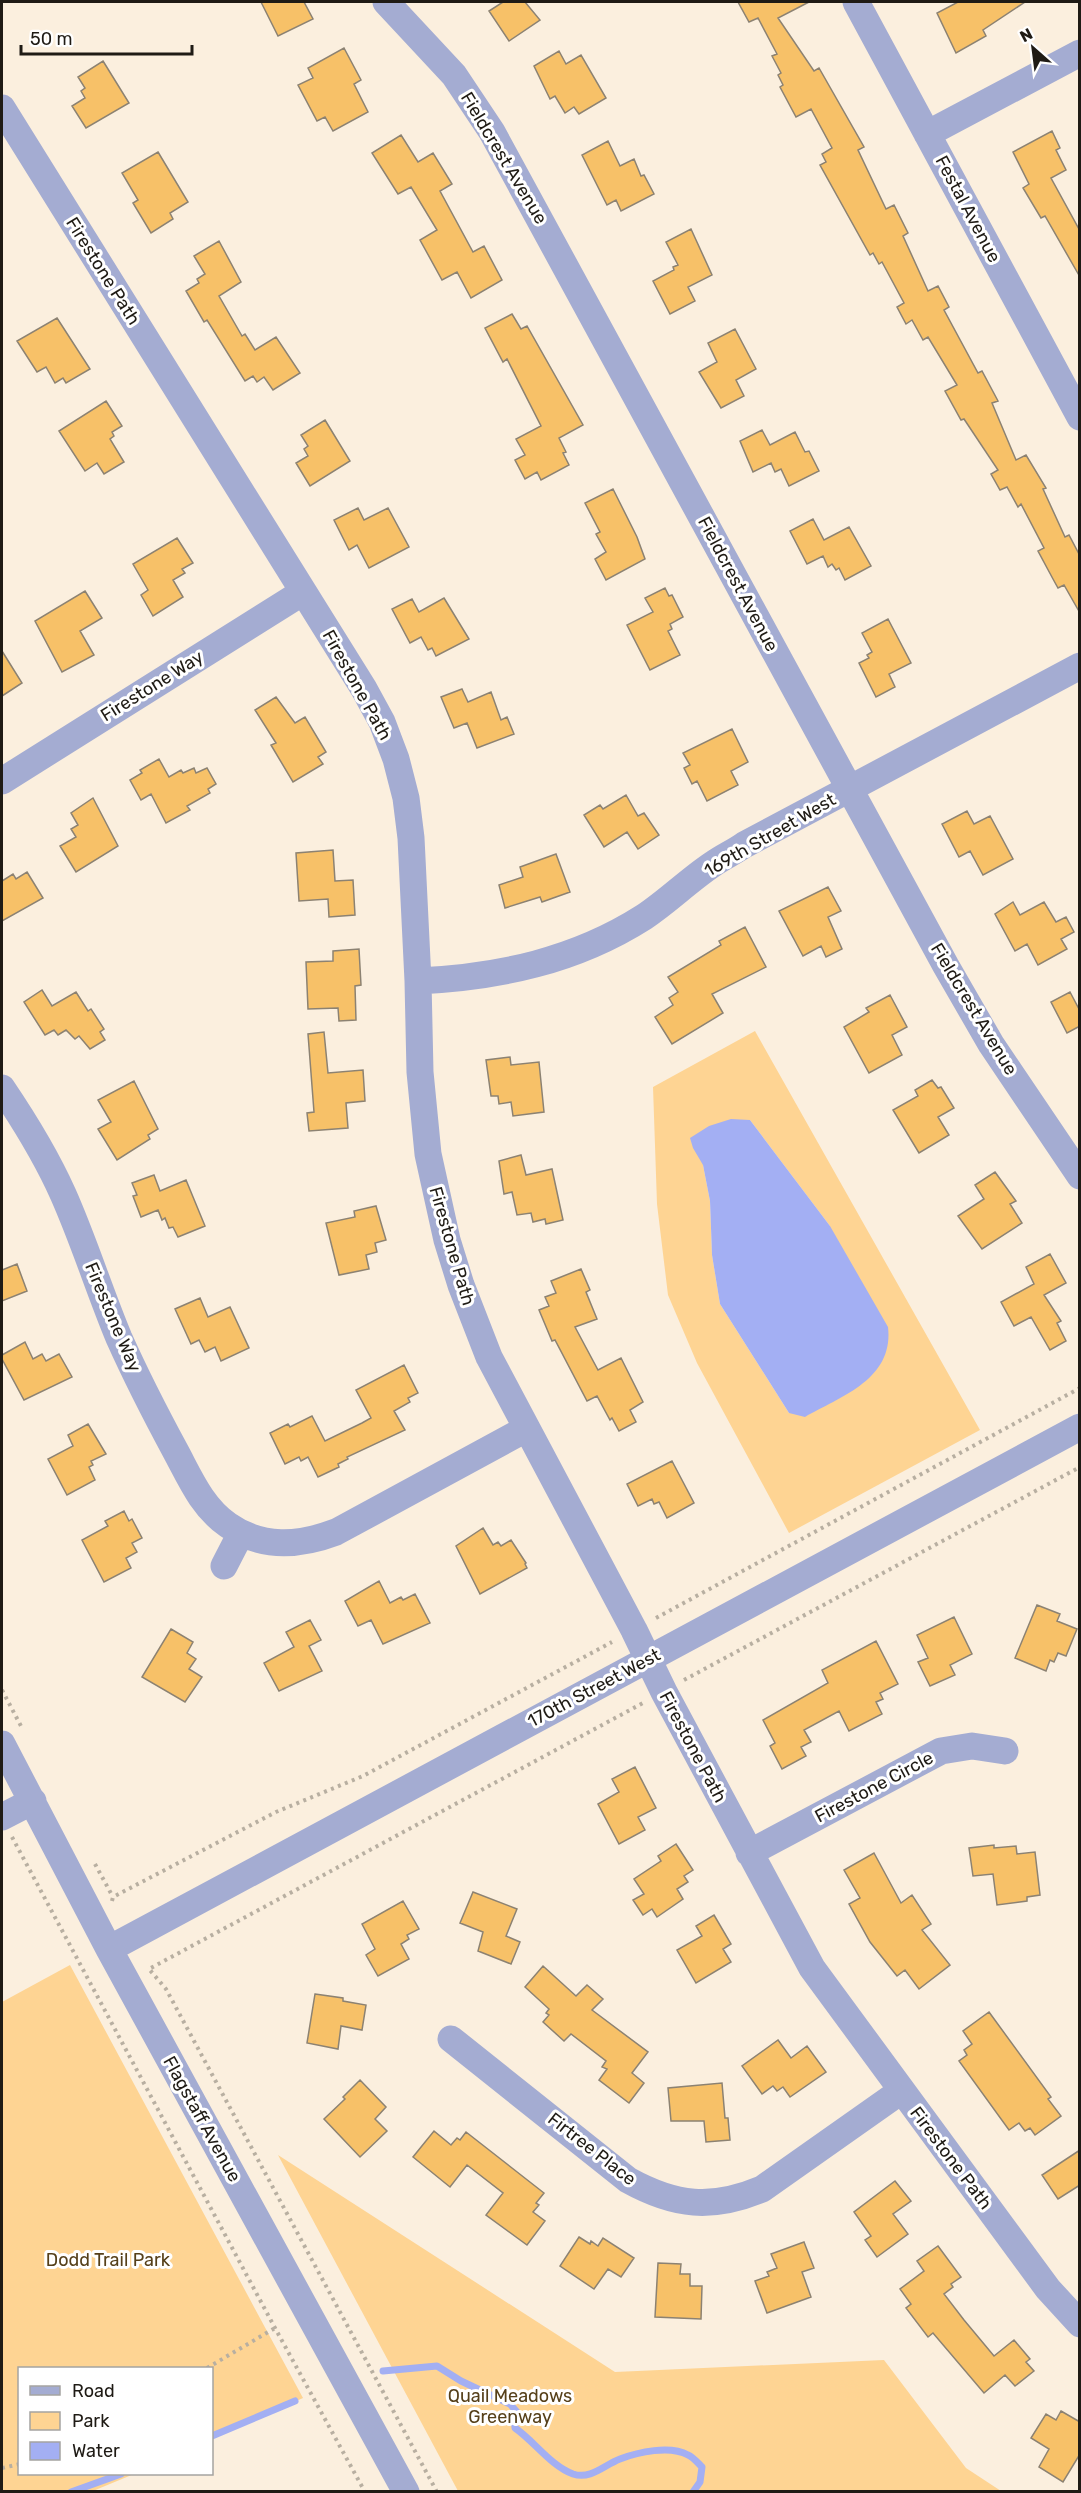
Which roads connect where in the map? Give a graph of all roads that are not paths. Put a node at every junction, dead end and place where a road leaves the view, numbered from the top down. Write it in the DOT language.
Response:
graph roads {
  1 [pos="386,2"];
  2 [pos="856,2"];
  3 [pos="1080,53"];
  4 [pos="3,116"];
  5 [pos="927,134"];
  6 [pos="1080,417"];
  7 [pos="303,592"];
  8 [pos="1080,666"];
  9 [pos="2,781"];
  10 [pos="849,790"];
  11 [pos="418,981"];
  12 [pos="2,1088"];
  13 [pos="1080,1176"];
  14 [pos="1080,1427"];
  15 [pos="526,1429"];
  16 [pos="241,1533"];
  17 [pos="224,1566"];
  18 [pos="648,1659"];
  19 [pos="2,1744"];
  20 [pos="1005,1750"];
  21 [pos="33,1801"];
  22 [pos="4,1823"];
  23 [pos="749,1853"];
  24 [pos="109,1949"];
  25 [pos="451,2039"];
  26 [pos="901,2091"];
  27 [pos="1080,2324"];
  28 [pos="406,2492"];
  1 -- 10 [label="street, Fieldcrest Avenue"];
  2 -- 5 [label="street, Festal Avenue"];
  3 -- 5 [label="street"];
  4 -- 7 [label="street, Firestone Path"];
  5 -- 6 [label="street, Festal Avenue"];
  7 -- 9 [label="street, Firestone Way"];
  7 -- 11 [label="street, Firestone Path"];
  8 -- 10 [label="street, 169th Street West"];
  10 -- 11 [label="street, 169th Street West"];
  10 -- 13 [label="street, Fieldcrest Avenue"];
  11 -- 15 [label="street, Firestone Path"];
  12 -- 16 [label="street, Firestone Way"];
  14 -- 18 [label="street, 170th Street West"];
  15 -- 16 [label="street, Firestone Way"];
  15 -- 18 [label="street, Firestone Path"];
  16 -- 17 [label="street"];
  18 -- 23 [label="street, Firestone Path"];
  18 -- 24 [label="street, 170th Street West"];
  19 -- 21 [label="street, Flagstaff Avenue"];
  20 -- 23 [label="street, Firestone Circle"];
  21 -- 22 [label="street"];
  21 -- 24 [label="street, Flagstaff Avenue"];
  23 -- 26 [label="street, Firestone Path"];
  24 -- 28 [label="street, Flagstaff Avenue"];
  25 -- 26 [label="street, Firtree Place"];
  26 -- 27 [label="street, Firestone Path"];
}
